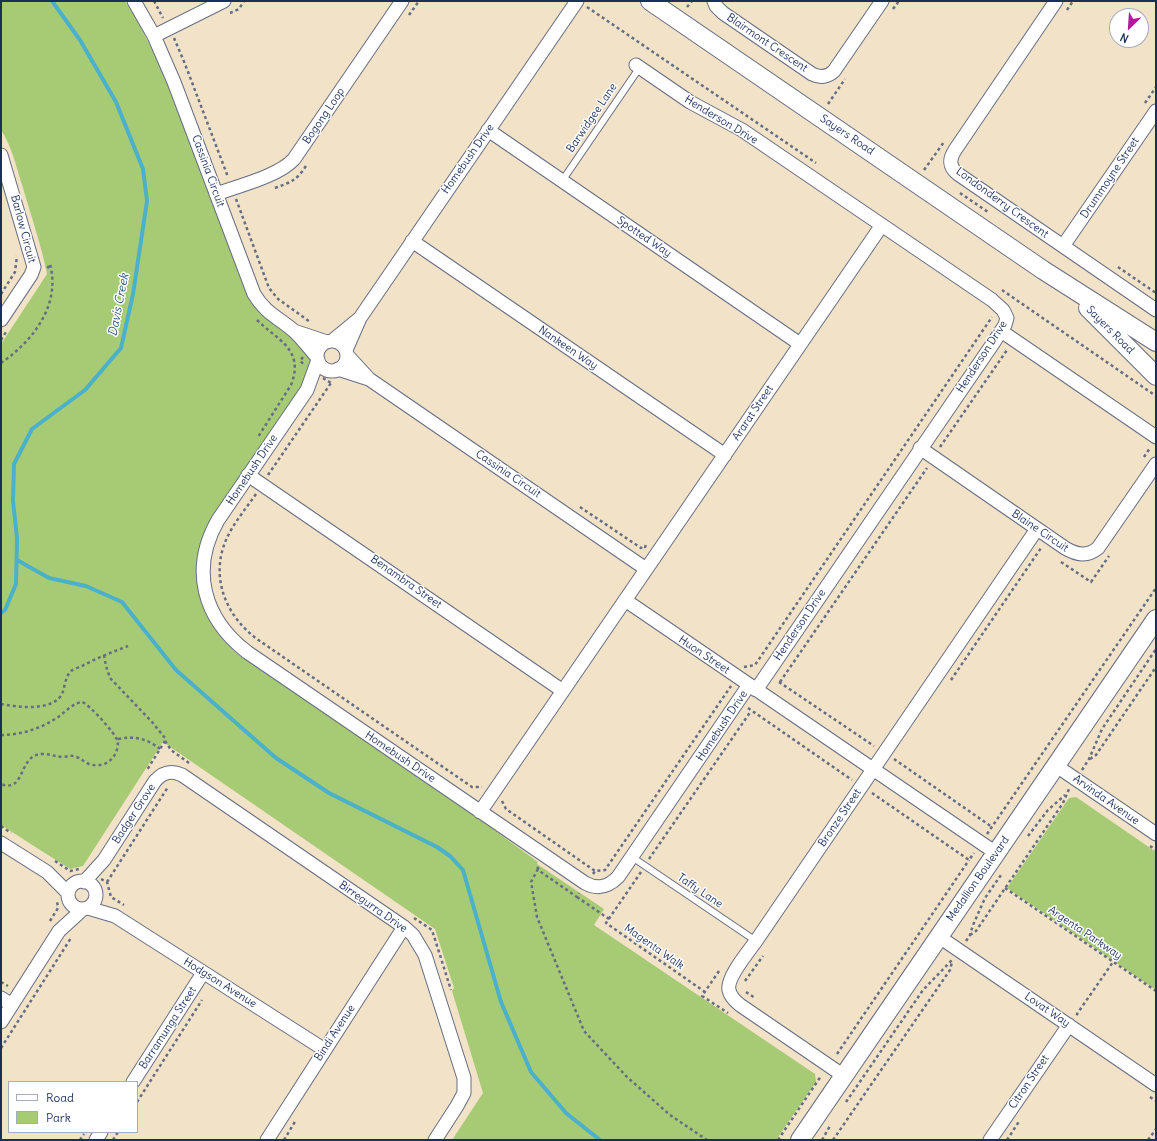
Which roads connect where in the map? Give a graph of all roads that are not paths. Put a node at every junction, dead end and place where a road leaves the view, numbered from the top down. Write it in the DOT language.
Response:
graph roads {
  1 [pos="134,1"];
  2 [pos="224,1"];
  3 [pos="402,1"];
  4 [pos="577,1"];
  5 [pos="650,1"];
  6 [pos="714,1"];
  7 [pos="882,1"];
  8 [pos="1056,1"];
  9 [pos="154,36"];
  10 [pos="638,66"];
  11 [pos="1156,110"];
  12 [pos="488,130"];
  13 [pos="1,155"];
  14 [pos="562,181"];
  15 [pos="214,188"];
  16 [pos="882,225"];
  17 [pos="412,240"];
  18 [pos="1063,246"];
  19 [pos="1043,270"];
  20 [pos="1156,310"];
  21 [pos="360,318"];
  22 [pos="5,324"];
  23 [pos="1001,331"];
  24 [pos="1156,342"];
  25 [pos="800,344"];
  26 [pos="346,352"];
  27 [pos="326,361"];
  28 [pos="1156,376"];
  29 [pos="369,379"];
  30 [pos="1153,443"];
  31 [pos="920,448"];
  32 [pos="725,455"];
  33 [pos="1156,464"];
  34 [pos="248,475"];
  35 [pos="1037,529"];
  36 [pos="646,569"];
  37 [pos="625,600"];
  38 [pos="1156,619"];
  39 [pos="753,688"];
  40 [pos="563,691"];
  41 [pos="1055,765"];
  42 [pos="873,770"];
  43 [pos="169,778"];
  44 [pos="480,812"];
  45 [pos="1156,834"];
  46 [pos="1,843"];
  47 [pos="996,854"];
  48 [pos="632,857"];
  49 [pos="47,872"];
  50 [pos="92,881"];
  51 [pos="66,894"];
  52 [pos="85,909"];
  53 [pos="116,916"];
  54 [pos="404,927"];
  55 [pos="59,931"];
  56 [pos="938,936"];
  57 [pos="756,941"];
  58 [pos="203,973"];
  59 [pos="3,995"];
  60 [pos="12,1005"];
  61 [pos="1,1022"];
  62 [pos="1069,1025"];
  63 [pos="325,1050"];
  64 [pos="844,1076"];
  65 [pos="134,1081"];
  66 [pos="1156,1085"];
  67 [pos="267,1140"];
  68 [pos="435,1140"];
  69 [pos="800,1140"];
  70 [pos="990,1140"];
  1 -- 9 [label="street, Cassinia Circuit"];
  2 -- 9 [label="street"];
  3 -- 15 [label="street, Bogong Loop"];
  4 -- 12 [label="street, Homebush Drive"];
  5 -- 19 [label="street, Sayers Road"];
  6 -- 7 [label="street, Blairmont Crescent"];
  8 -- 18 [label="street, Londonderry Crescent"];
  9 -- 15 [label="street, Cassinia Circuit"];
  10 -- 14 [label="lane, Barwidgee Lane"];
  10 -- 16 [label="street, Henderson Drive"];
  11 -- 18 [label="street, Drummoyne Street"];
  12 -- 14 [label="street, Spotted Way"];
  12 -- 17 [label="street, Homebush Drive"];
  13 -- 22 [label="street, Barlow Circuit"];
  14 -- 25 [label="street, Spotted Way"];
  15 -- 27 [label="street, Cassinia Circuit"];
  16 -- 23 [label="street, Henderson Drive"];
  16 -- 25 [label="street, Ararat Street"];
  17 -- 21 [label="street, Homebush Drive"];
  17 -- 32 [label="street, Nankeen Way"];
  18 -- 20 [label="street, Londonderry Crescent"];
  19 -- 24 [label="street, Sayers Road"];
  19 -- 28 [label="street, Sayers Road"];
  21 -- 26 [label="street, Homebush Drive"];
  21 -- 27 [label="street, Homebush Drive"];
  23 -- 30 [label="street"];
  23 -- 31 [label="street, Henderson Drive"];
  25 -- 32 [label="street, Ararat Street"];
  26 -- 27 [label="street, Homebush Drive"];
  26 -- 27 [label="street, Cassinia Circuit"];
  26 -- 29 [label="street, Cassinia Circuit"];
  27 -- 29 [label="street, Cassinia Circuit"];
  27 -- 34 [label="street, Homebush Drive"];
  29 -- 36 [label="street, Cassinia Circuit"];
  31 -- 35 [label="street, Blaine Circuit"];
  31 -- 39 [label="street, Henderson Drive"];
  32 -- 36 [label="street, Ararat Street"];
  33 -- 35 [label="street, Blaine Circuit"];
  34 -- 40 [label="street, Benambra Street"];
  34 -- 44 [label="street, Homebush Drive"];
  35 -- 42 [label="street, Bronze Street"];
  36 -- 37 [label="street, Ararat Street"];
  37 -- 39 [label="street, Huon Street"];
  37 -- 40 [label="street"];
  38 -- 41 [label="street, Medallion Boulevard"];
  39 -- 42 [label="street, Huon Street"];
  39 -- 48 [label="street, Homebush Drive"];
  40 -- 44 [label="street"];
  41 -- 45 [label="street, Arvinda Avenue"];
  41 -- 47 [label="street, Medallion Boulevard"];
  42 -- 47 [label="street, Huon Street"];
  42 -- 57 [label="street, Bronze Street"];
  43 -- 50 [label="street, Badger Grove"];
  43 -- 54 [label="street, Birregurra Drive"];
  44 -- 48 [label="street, Homebush Drive"];
  46 -- 49 [label="street, Hodgson Avenue"];
  47 -- 56 [label="street, Medallion Boulevard"];
  48 -- 57 [label="lane, Taffy Lane"];
  49 -- 50 [label="street, Hodgson Avenue"];
  49 -- 51 [label="street, Hodgson Avenue"];
  50 -- 51 [label="street"];
  50 -- 52 [label="street"];
  50 -- 53 [label="street, Hodgson Avenue"];
  51 -- 52 [label="street, Hodgson Avenue"];
  51 -- 55 [label="street"];
  52 -- 53 [label="street, Hodgson Avenue"];
  52 -- 55 [label="street"];
  53 -- 58 [label="street, Hodgson Avenue"];
  54 -- 63 [label="street, Bindi Avenue"];
  54 -- 68 [label="street, Birregurra Drive"];
  55 -- 60 [label="street"];
  56 -- 62 [label="street, Lovat Way"];
  56 -- 64 [label="street, Medallion Boulevard"];
  57 -- 64 [label="street, Bronze Street"];
  58 -- 63 [label="street, Hodgson Avenue"];
  58 -- 65 [label="street, Barramunga Street"];
  59 -- 60 [label="street"];
  60 -- 61 [label="street"];
  62 -- 66 [label="street, Lovat Way"];
  62 -- 70 [label="street, Citron Street"];
  63 -- 67 [label="street, Bindi Avenue"];
  64 -- 69 [label="street, Medallion Boulevard"];
}
